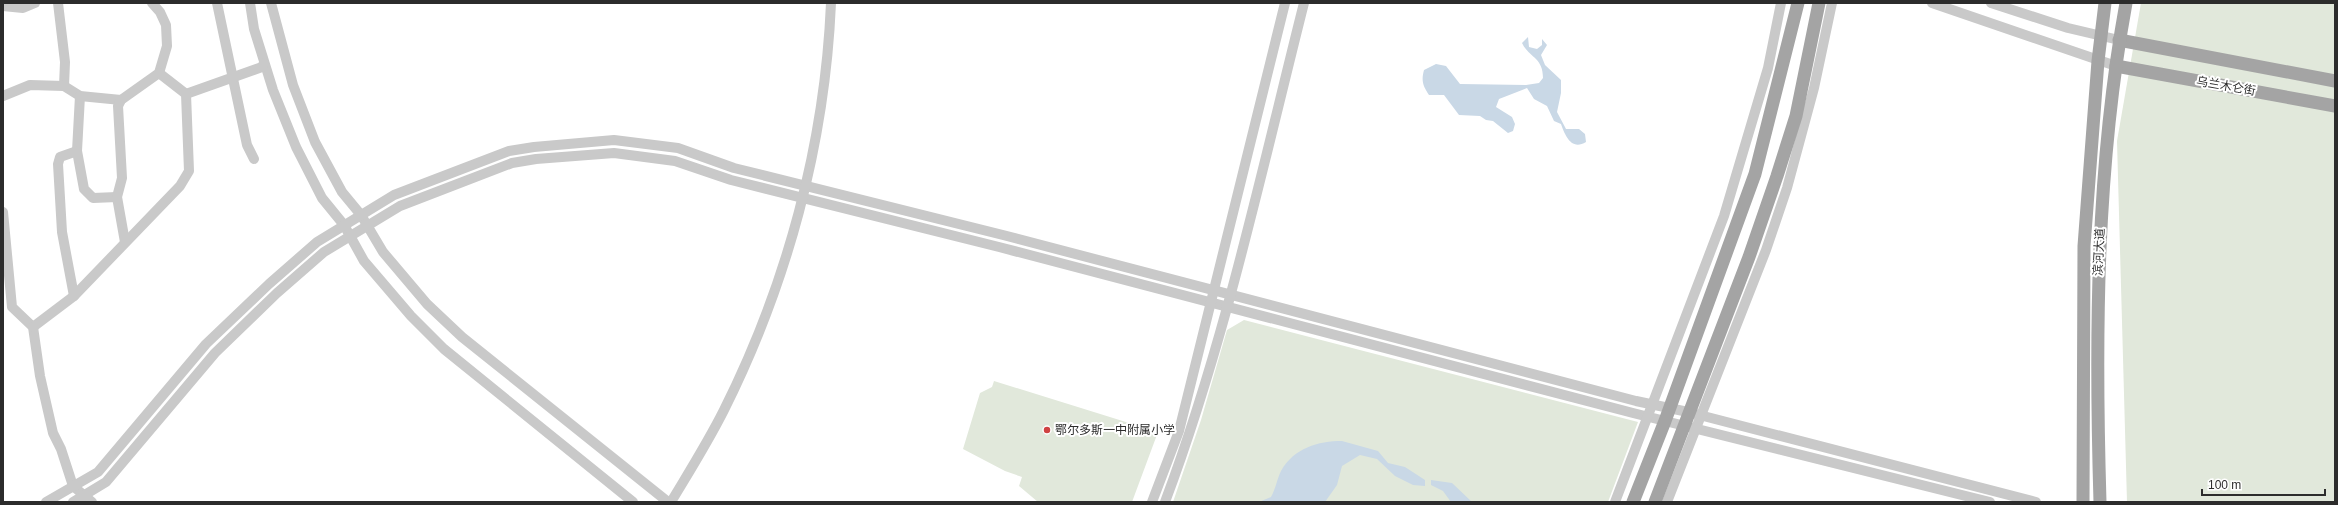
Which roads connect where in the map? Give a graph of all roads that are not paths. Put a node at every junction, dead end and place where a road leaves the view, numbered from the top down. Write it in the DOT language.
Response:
graph roads {
  1 [pos="35,3"];
  2 [pos="58,3"];
  3 [pos="152,3"];
  4 [pos="217,3"];
  5 [pos="250,3"];
  6 [pos="271,3"];
  7 [pos="831,3"];
  8 [pos="1285,3"];
  9 [pos="1304,3"];
  10 [pos="1781,3"];
  11 [pos="1798,3"];
  12 [pos="1819,3"];
  13 [pos="1832,3"];
  14 [pos="1932,3"];
  15 [pos="1991,3"];
  16 [pos="2105,3"];
  17 [pos="2126,3"];
  18 [pos="3,6"];
  19 [pos="2100,36"];
  20 [pos="2119,40"];
  21 [pos="2098,61"];
  22 [pos="264,63"];
  23 [pos="2116,66"];
  24 [pos="159,73"];
  25 [pos="232,78"];
  26 [pos="2335,81"];
  27 [pos="64,86"];
  28 [pos="186,94"];
  29 [pos="3,96"];
  30 [pos="80,96"];
  31 [pos="121,100"];
  32 [pos="2335,106"];
  33 [pos="77,151"];
  34 [pos="254,159"];
  35 [pos="806,186"];
  36 [pos="117,197"];
  37 [pos="803,198"];
  38 [pos="3,212"];
  39 [pos="361,215"];
  40 [pos="344,225"];
  41 [pos="367,226"];
  42 [pos="350,236"];
  43 [pos="125,242"];
  44 [pos="1215,291"];
  45 [pos="1230,295"];
  46 [pos="74,296"];
  47 [pos="1212,303"];
  48 [pos="1226,307"];
  49 [pos="33,327"];
  50 [pos="1652,405"];
  51 [pos="1694,413"];
  52 [pos="1666,415"];
  53 [pos="1646,417"];
  54 [pos="1690,427"];
  55 [pos="73,486"];
  56 [pos="83,495"];
  57 [pos="46,502"];
  58 [pos="73,502"];
  59 [pos="92,502"];
  60 [pos="633,502"];
  61 [pos="670,502"];
  62 [pos="1152,502"];
  63 [pos="1165,502"];
  64 [pos="1615,502"];
  65 [pos="1633,502"];
  66 [pos="1654,502"];
  67 [pos="1667,502"];
  68 [pos="1990,502"];
  69 [pos="2036,502"];
  70 [pos="2083,502"];
  71 [pos="2100,502"];
  1 -- 18 [label="street"];
  2 -- 27 [label="street"];
  3 -- 24 [label="street"];
  4 -- 25 [label="street"];
  5 -- 22 [label="street"];
  6 -- 39 [label="street"];
  7 -- 35 [label="street"];
  8 -- 44 [label="street"];
  9 -- 45 [label="street"];
  10 -- 50 [label="street"];
  11 -- 52 [label="main road"];
  12 -- 51 [label="main road"];
  13 -- 51 [label="street"];
  14 -- 21 [label="street"];
  15 -- 19 [label="street"];
  16 -- 19 [label="main road, 滨河大道"];
  17 -- 20 [label="main road, 滨河大道"];
  19 -- 20 [label="street"];
  19 -- 21 [label="main road, 滨河大道"];
  20 -- 23 [label="main road, 滨河大道"];
  20 -- 26 [label="main road, 乌兰木仑街"];
  21 -- 23 [label="street"];
  21 -- 70 [label="main road, 滨河大道"];
  22 -- 25 [label="street"];
  22 -- 40 [label="street"];
  23 -- 32 [label="main road, 乌兰木仑街"];
  23 -- 71 [label="main road, 滨河大道"];
  24 -- 28 [label="street"];
  24 -- 31 [label="street"];
  25 -- 28 [label="street"];
  25 -- 34 [label="street"];
  27 -- 29 [label="street"];
  27 -- 30 [label="street"];
  28 -- 43 [label="street"];
  30 -- 31 [label="street"];
  30 -- 33 [label="street"];
  31 -- 36 [label="street"];
  33 -- 36 [label="street"];
  33 -- 46 [label="street"];
  35 -- 37 [label="street"];
  35 -- 39 [label="street"];
  35 -- 44 [label="street"];
  36 -- 43 [label="street"];
  37 -- 41 [label="street"];
  37 -- 47 [label="street"];
  37 -- 61 [label="street"];
  38 -- 49 [label="street"];
  39 -- 40 [label="street"];
  39 -- 41 [label="street"];
  40 -- 42 [label="street"];
  40 -- 55 [label="street"];
  41 -- 42 [label="street"];
  41 -- 61 [label="street"];
  42 -- 56 [label="street"];
  42 -- 60 [label="street"];
  43 -- 46 [label="street"];
  44 -- 45 [label="street"];
  44 -- 47 [label="street"];
  45 -- 48 [label="street"];
  45 -- 50 [label="street"];
  46 -- 49 [label="street"];
  47 -- 48 [label="street"];
  47 -- 62 [label="street"];
  48 -- 53 [label="street"];
  48 -- 63 [label="street"];
  49 -- 55 [label="street"];
  50 -- 52 [label="street"];
  50 -- 53 [label="street"];
  51 -- 52 [label="street"];
  51 -- 54 [label="main road"];
  51 -- 69 [label="street"];
  52 -- 53 [label="street"];
  52 -- 54 [label="street"];
  52 -- 65 [label="main road"];
  53 -- 64 [label="street"];
  54 -- 66 [label="main road"];
  54 -- 67 [label="street"];
  54 -- 68 [label="street"];
  55 -- 56 [label="street"];
  55 -- 57 [label="street"];
  56 -- 58 [label="street"];
  56 -- 59 [label="street"];
}
